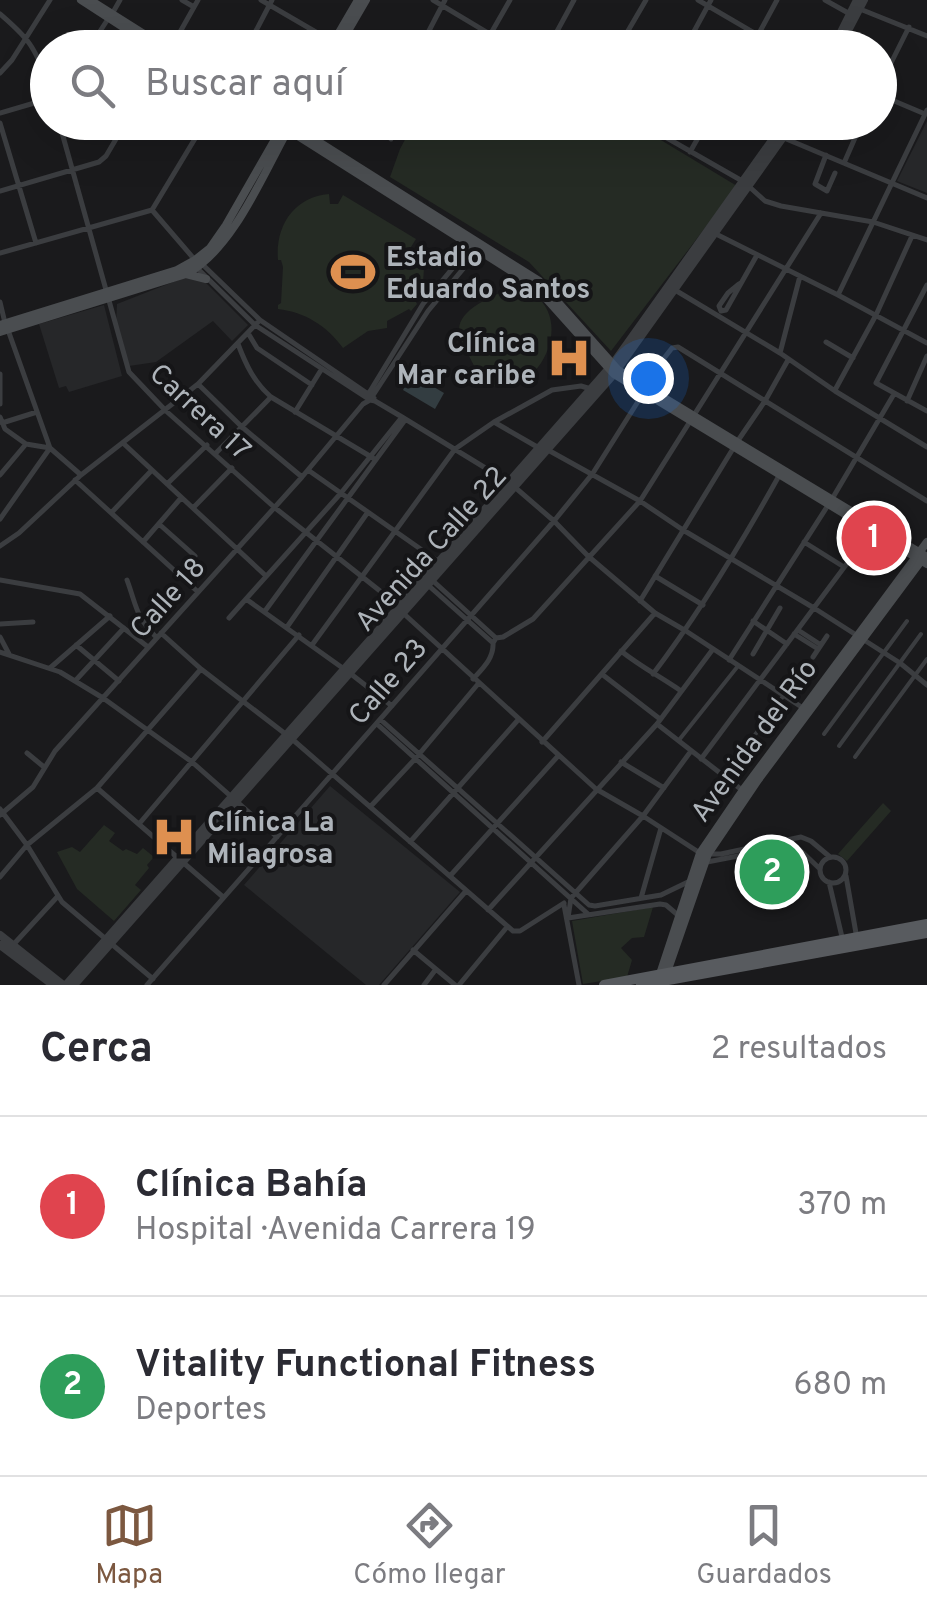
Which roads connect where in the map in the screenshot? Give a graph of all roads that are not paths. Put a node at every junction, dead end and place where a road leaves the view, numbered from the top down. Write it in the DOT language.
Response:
graph roads {
  1 [pos="50,0"];
  2 [pos="80,0"];
  3 [pos="90,0"];
  4 [pos="120,0"];
  5 [pos="182,0"];
  6 [pos="261,0"];
  7 [pos="358,0"];
  8 [pos="366,0"];
  9 [pos="432,0"];
  10 [pos="510,0"];
  11 [pos="574,0"];
  12 [pos="646,0"];
  13 [pos="698,0"];
  14 [pos="777,0"];
  15 [pos="825,0"];
  16 [pos="196,3"];
  17 [pos="271,3"];
  18 [pos="443,3"];
  19 [pos="709,3"];
  20 [pos="860,3"];
  21 [pos="0,14"];
  22 [pos="850,14"];
  23 [pos="110,16"];
  24 [pos="908,28"];
  25 [pos="101,30"];
  26 [pos="129,30"];
  27 [pos="135,30"];
  28 [pos="179,30"];
  29 [pos="257,30"];
  30 [pos="311,30"];
  31 [pos="342,30"];
  32 [pos="345,30"];
  33 [pos="429,30"];
  34 [pos="484,30"];
  35 [pos="492,30"];
  36 [pos="558,30"];
  37 [pos="628,30"];
  38 [pos="695,30"];
  39 [pos="752,30"];
  40 [pos="760,30"];
  41 [pos="843,30"];
  42 [pos="846,30"];
  43 [pos="26,36"];
  44 [pos="927,36"];
  45 [pos="30,42"];
  46 [pos="897,50"];
  47 [pos="0,73"];
  48 [pos="897,101"];
  49 [pos="30,105"];
  50 [pos="926,112"];
  51 [pos="0,114"];
  52 [pos="0,123"];
  53 [pos="65,140"];
  54 [pos="115,140"];
  55 [pos="194,140"];
  56 [pos="278,140"];
  57 [pos="311,140"];
  58 [pos="670,140"];
  59 [pos="697,140"];
  60 [pos="774,140"];
  61 [pos="782,140"];
  62 [pos="789,140"];
  63 [pos="854,140"];
  64 [pos="690,152"];
  65 [pos="826,156"];
  66 [pos="844,163"];
  67 [pos="72,169"];
  68 [pos="835,172"];
  69 [pos="891,183"];
  70 [pos="746,184"];
  71 [pos="19,185"];
  72 [pos="0,191"];
  73 [pos="927,198"];
  74 [pos="152,210"];
  75 [pos="820,213"];
  76 [pos="874,222"];
  77 [pos="88,228"];
  78 [pos="712,232"];
  79 [pos="912,236"];
  80 [pos="927,240"];
  81 [pos="36,244"];
  82 [pos="478,245"];
  83 [pos="0,253"];
  84 [pos="757,255"];
  85 [pos="198,264"];
  86 [pos="785,269"];
  87 [pos="186,274"];
  88 [pos="800,276"];
  89 [pos="206,279"];
  90 [pos="739,284"];
  91 [pos="927,286"];
  92 [pos="675,290"];
  93 [pos="838,294"];
  94 [pos="108,296"];
  95 [pos="0,302"];
  96 [pos="876,314"];
  97 [pos="257,323"];
  98 [pos="3,328"];
  99 [pos="904,330"];
  100 [pos="747,332"];
  101 [pos="248,333"];
  102 [pos="826,342"];
  103 [pos="927,343"];
  104 [pos="238,344"];
  105 [pos="780,352"];
  106 [pos="927,356"];
  107 [pos="853,358"];
  108 [pos="788,359"];
  109 [pos="322,370"];
  110 [pos="613,370"];
  111 [pos="0,374"];
  112 [pos="720,374"];
  113 [pos="639,383"];
  114 [pos="198,384"];
  115 [pos="312,385"];
  116 [pos="591,389"];
  117 [pos="835,390"];
  118 [pos="644,392"];
  119 [pos="894,394"];
  120 [pos="271,397"];
  121 [pos="369,399"];
  122 [pos="765,401"];
  123 [pos="907,401"];
  124 [pos="0,404"];
  125 [pos="166,411"];
  126 [pos="927,411"];
  127 [pos="37,412"];
  128 [pos="295,412"];
  129 [pos="404,418"];
  130 [pos="692,418"];
  131 [pos="880,419"];
  132 [pos="1,420"];
  133 [pos="494,422"];
  134 [pos="242,427"];
  135 [pos="336,436"];
  136 [pos="123,443"];
  137 [pos="26,444"];
  138 [pos="207,444"];
  139 [pos="735,444"];
  140 [pos="926,444"];
  141 [pos="50,448"];
  142 [pos="454,448"];
  143 [pos="543,449"];
  144 [pos="216,453"];
  145 [pos="856,456"];
  146 [pos="372,458"];
  147 [pos="232,468"];
  148 [pos="152,470"];
  149 [pos="308,470"];
  150 [pos="594,473"];
  151 [pos="780,474"];
  152 [pos="0,475"];
  153 [pos="81,475"];
  154 [pos="302,477"];
  155 [pos="75,480"];
  156 [pos="168,484"];
  157 [pos="512,485"];
  158 [pos="345,496"];
  159 [pos="181,498"];
  160 [pos="927,500"];
  161 [pos="640,501"];
  162 [pos="830,501"];
  163 [pos="0,504"];
  164 [pos="274,507"];
  165 [pos="193,508"];
  166 [pos="7,509"];
  167 [pos="112,512"];
  168 [pos="368,512"];
  169 [pos="0,519"];
  170 [pos="554,521"];
  171 [pos="159,524"];
  172 [pos="683,530"];
  173 [pos="872,530"];
  174 [pos="394,531"];
  175 [pos="304,533"];
  176 [pos="315,541"];
  177 [pos="143,542"];
  178 [pos="804,542"];
  179 [pos="927,542"];
  180 [pos="0,546"];
  181 [pos="237,549"];
  182 [pos="196,556"];
  183 [pos="337,556"];
  184 [pos="588,556"];
  185 [pos="923,557"];
  186 [pos="732,559"];
  187 [pos="439,562"];
  188 [pos="845,567"];
  189 [pos="266,576"];
  190 [pos="360,576"];
  191 [pos="655,576"];
  192 [pos="0,580"];
  193 [pos="127,580"];
  194 [pos="427,580"];
  195 [pos="775,586"];
  196 [pos="198,592"];
  197 [pos="246,599"];
  198 [pos="640,602"];
  199 [pos="703,604"];
  200 [pos="780,608"];
  201 [pos="814,608"];
  202 [pos="401,610"];
  203 [pos="265,611"];
  204 [pos="655,613"];
  205 [pos="110,616"];
  206 [pos="229,618"];
  207 [pos="469,618"];
  208 [pos="753,621"];
  209 [pos="906,621"];
  210 [pos="33,622"];
  211 [pos="0,624"];
  212 [pos="287,627"];
  213 [pos="124,628"];
  214 [pos="686,630"];
  215 [pos="767,630"];
  216 [pos="796,632"];
  217 [pos="921,634"];
  218 [pos="298,635"];
  219 [pos="159,636"];
  220 [pos="828,636"];
  221 [pos="0,638"];
  222 [pos="859,638"];
  223 [pos="494,641"];
  224 [pos="312,644"];
  225 [pos="786,644"];
  226 [pos="76,646"];
  227 [pos="148,647"];
  228 [pos="819,647"];
  229 [pos="441,649"];
  230 [pos="714,649"];
  231 [pos="622,651"];
  232 [pos="0,652"];
  233 [pos="885,652"];
  234 [pos="9,654"];
  235 [pos="753,654"];
  236 [pos="812,656"];
  237 [pos="927,658"];
  238 [pos="94,660"];
  239 [pos="730,660"];
  240 [pos="900,662"];
  241 [pos="738,666"];
  242 [pos="50,668"];
  243 [pos="201,670"];
  244 [pos="346,671"];
  245 [pos="603,674"];
  246 [pos="652,674"];
  247 [pos="916,675"];
  248 [pos="76,680"];
  249 [pos="761,680"];
  250 [pos="119,681"];
  251 [pos="476,682"];
  252 [pos="927,685"];
  253 [pos="682,692"];
  254 [pos="784,695"];
  255 [pos="103,698"];
  256 [pos="243,701"];
  257 [pos="392,706"];
  258 [pos="806,710"];
  259 [pos="518,720"];
  260 [pos="378,722"];
  261 [pos="658,722"];
  262 [pos="150,730"];
  263 [pos="824,734"];
  264 [pos="290,737"];
  265 [pos="678,741"];
  266 [pos="542,742"];
  267 [pos="839,746"];
  268 [pos="691,751"];
  269 [pos="28,753"];
  270 [pos="558,756"];
  271 [pos="417,757"];
  272 [pos="855,758"];
  273 [pos="701,759"];
  274 [pos="192,762"];
  275 [pos="621,762"];
  276 [pos="45,768"];
  277 [pos="333,774"];
  278 [pos="725,776"];
  279 [pos="97,788"];
  280 [pos="664,788"];
  281 [pos="596,789"];
  282 [pos="456,791"];
  283 [pos="745,793"];
  284 [pos="235,798"];
  285 [pos="370,807"];
  286 [pos="1,812"];
  287 [pos="643,816"];
  288 [pos="139,824"];
  289 [pos="496,826"];
  290 [pos="662,828"];
  291 [pos="277,836"];
  292 [pos="410,842"];
  293 [pos="27,845"];
  294 [pos="704,856"];
  295 [pos="830,857"];
  296 [pos="181,860"];
  297 [pos="533,860"];
  298 [pos="820,869"];
  299 [pos="845,873"];
  300 [pos="450,876"];
  301 [pos="0,877"];
  302 [pos="690,881"];
  303 [pos="829,882"];
  304 [pos="466,891"];
  305 [pos="572,894"];
  306 [pos="58,896"];
  307 [pos="223,897"];
  308 [pos="640,902"];
  309 [pos="564,904"];
  310 [pos="488,910"];
  311 [pos="588,914"];
  312 [pos="679,916"];
  313 [pos="566,918"];
  314 [pos="927,924"];
  315 [pos="507,927"];
  316 [pos="927,933"];
  317 [pos="0,935"];
  318 [pos="109,941"];
  319 [pos="858,942"];
  320 [pos="843,944"];
  321 [pos="0,945"];
  322 [pos="13,946"];
  323 [pos="413,950"];
  324 [pos="436,969"];
  325 [pos="153,979"];
  326 [pos="661,980"];
  327 [pos="52,985"];
  328 [pos="65,985"];
  329 [pos="74,985"];
  330 [pos="147,985"];
  331 [pos="384,985"];
  332 [pos="424,985"];
  333 [pos="457,985"];
  334 [pos="579,985"];
  335 [pos="604,985"];
  336 [pos="641,985"];
  1 -- 43 [label="street"];
  2 -- 23 [label="main road"];
  3 -- 23 [label="main road"];
  4 -- 23 [label="street"];
  5 -- 16 [label="street"];
  6 -- 17 [label="street"];
  7 -- 31 [label="main road"];
  8 -- 32 [label="main road"];
  9 -- 18 [label="street"];
  10 -- 35 [label="street"];
  11 -- 36 [label="street"];
  12 -- 37 [label="street"];
  13 -- 19 [label="street"];
  14 -- 40 [label="street"];
  15 -- 22 [label="street"];
  16 -- 28 [label="street"];
  17 -- 29 [label="street"];
  17 -- 30 [label="street"];
  18 -- 33 [label="street"];
  18 -- 34 [label="street"];
  19 -- 38 [label="street"];
  19 -- 39 [label="street"];
  20 -- 22 [label="street"];
  20 -- 24 [label="street"];
  20 -- 42 [label="street"];
  21 -- 43 [label="street"];
  22 -- 41 [label="street"];
  23 -- 25 [label="street"];
  23 -- 26 [label="main road"];
  23 -- 27 [label="main road"];
  24 -- 44 [label="street"];
  24 -- 46 [label="street"];
  43 -- 45 [label="street"];
  43 -- 47 [label="street"];
  48 -- 50 [label="street"];
  49 -- 51 [label="street"];
  50 -- 69 [label="street"];
  52 -- 71 [label="street"];
  53 -- 67 [label="street, Carrera 17"];
  54 -- 67 [label="street"];
  55 -- 74 [label="street"];
  56 -- 85 [label="main road"];
  57 -- 82 [label="main road"];
  58 -- 64 [label="street"];
  59 -- 64 [label="street"];
  60 -- 70 [label="street, Avenida Calle 22"];
  61 -- 70 [label="street, Avenida Calle 22"];
  62 -- 65 [label="street"];
  63 -- 66 [label="street"];
  64 -- 70 [label="street"];
  65 -- 66 [label="street"];
  65 -- 68 [label="street"];
  66 -- 69 [label="street"];
  67 -- 71 [label="street"];
  67 -- 77 [label="street, Carrera 17"];
  69 -- 73 [label="street"];
  69 -- 76 [label="street"];
  70 -- 75 [label="street"];
  70 -- 78 [label="street, Avenida Calle 22"];
  71 -- 72 [label="street"];
  71 -- 81 [label="street"];
  74 -- 77 [label="street"];
  74 -- 85 [label="street"];
  75 -- 76 [label="street"];
  75 -- 86 [label="street"];
  76 -- 79 [label="street"];
  76 -- 93 [label="street"];
  77 -- 81 [label="street"];
  77 -- 94 [label="street, Carrera 17"];
  78 -- 84 [label="street"];
  78 -- 92 [label="street, Avenida Calle 22"];
  78 -- 110 [label="street, Avenida Calle 22"];
  79 -- 80 [label="street"];
  79 -- 96 [label="street"];
  81 -- 83 [label="street"];
  82 -- 110 [label="main road"];
  82 -- 121 [label="street, Calle 18"];
  84 -- 86 [label="street"];
  84 -- 90 [label="street"];
  85 -- 87 [label="main road"];
  85 -- 89 [label="street"];
  85 -- 94 [label="main road"];
  85 -- 97 [label="street"];
  86 -- 88 [label="street"];
  86 -- 100 [label="street"];
  87 -- 89 [label="main road"];
  87 -- 94 [label="main road"];
  88 -- 93 [label="street"];
  88 -- 105 [label="street"];
  89 -- 97 [label="street"];
  90 -- 90 [label="street"];
  91 -- 99 [label="street"];
  92 -- 100 [label="street"];
  92 -- 110 [label="street, Avenida Calle 22"];
  93 -- 96 [label="street"];
  94 -- 98 [label="main road"];
  94 -- 125 [label="street, Carrera 17"];
  95 -- 98 [label="street"];
  96 -- 99 [label="street"];
  96 -- 107 [label="street"];
  97 -- 101 [label="street"];
  97 -- 109 [label="street"];
  97 -- 121 [label="street"];
  98 -- 127 [label="street"];
  99 -- 103 [label="street"];
  99 -- 119 [label="street"];
  100 -- 105 [label="street"];
  100 -- 112 [label="street"];
  101 -- 104 [label="street"];
  101 -- 115 [label="street"];
  102 -- 107 [label="street"];
  104 -- 114 [label="street"];
  104 -- 120 [label="street"];
  105 -- 108 [label="street"];
  106 -- 123 [label="street"];
  107 -- 117 [label="street"];
  108 -- 117 [label="street"];
  108 -- 122 [label="street"];
  109 -- 115 [label="street"];
  109 -- 121 [label="street"];
  110 -- 113 [label="main road"];
  110 -- 116 [label="street, Avenida Calle 22"];
  110 -- 118 [label="main road"];
  110 -- 143 [label="street, Avenida Calle 22"];
  111 -- 124 [label="street"];
  112 -- 113 [label="street"];
  112 -- 122 [label="street"];
  112 -- 130 [label="street"];
  113 -- 130 [label="main road"];
  114 -- 125 [label="street"];
  114 -- 134 [label="street"];
  115 -- 128 [label="street"];
  116 -- 133 [label="street"];
  116 -- 143 [label="street, Avenida Calle 22"];
  117 -- 131 [label="street"];
  118 -- 130 [label="main road"];
  118 -- 150 [label="street, Calle 23"];
  119 -- 123 [label="street"];
  119 -- 131 [label="street"];
  120 -- 128 [label="street"];
  120 -- 134 [label="street"];
  121 -- 129 [label="street"];
  121 -- 135 [label="street, Calle 18"];
  122 -- 139 [label="street"];
  122 -- 145 [label="street"];
  123 -- 126 [label="street"];
  125 -- 136 [label="street"];
  125 -- 138 [label="street, Carrera 17"];
  127 -- 132 [label="street"];
  127 -- 141 [label="street"];
  128 -- 135 [label="street"];
  129 -- 142 [label="street"];
  129 -- 146 [label="street"];
  130 -- 139 [label="main road"];
  130 -- 161 [label="street"];
  131 -- 140 [label="street"];
  131 -- 145 [label="street"];
  132 -- 137 [label="street"];
  133 -- 142 [label="street"];
  133 -- 143 [label="street"];
  134 -- 144 [label="street"];
  134 -- 154 [label="street"];
  135 -- 146 [label="street"];
  135 -- 149 [label="street, Calle 18"];
  136 -- 148 [label="street"];
  136 -- 153 [label="street"];
  137 -- 141 [label="street"];
  137 -- 152 [label="street"];
  138 -- 144 [label="street, Carrera 17"];
  138 -- 156 [label="street"];
  139 -- 151 [label="main road"];
  139 -- 162 [label="main road"];
  139 -- 172 [label="street"];
  141 -- 153 [label="street"];
  141 -- 166 [label="street"];
  142 -- 157 [label="street"];
  142 -- 174 [label="street"];
  143 -- 150 [label="street"];
  143 -- 157 [label="street, Avenida Calle 22"];
  144 -- 147 [label="street, Carrera 17"];
  145 -- 160 [label="street"];
  145 -- 162 [label="street"];
  146 -- 158 [label="street"];
  147 -- 164 [label="street, Carrera 17"];
  147 -- 165 [label="street"];
  148 -- 156 [label="street"];
  148 -- 167 [label="street"];
  149 -- 154 [label="street, Calle 18"];
  149 -- 158 [label="street"];
  150 -- 161 [label="street"];
  150 -- 170 [label="street, Calle 23"];
  151 -- 162 [label="main road"];
  151 -- 186 [label="street"];
  153 -- 155 [label="street"];
  154 -- 164 [label="street, Calle 18"];
  155 -- 167 [label="street"];
  155 -- 180 [label="street"];
  156 -- 159 [label="street"];
  157 -- 170 [label="street"];
  157 -- 187 [label="street, Avenida Calle 22"];
  157 -- 194 [label="street, Avenida Calle 22"];
  158 -- 168 [label="street"];
  158 -- 175 [label="street"];
  158 -- 176 [label="street"];
  159 -- 165 [label="street"];
  159 -- 171 [label="street"];
  161 -- 172 [label="street"];
  161 -- 184 [label="street"];
  162 -- 173 [label="main road"];
  162 -- 178 [label="street"];
  162 -- 185 [label="main road"];
  163 -- 166 [label="street"];
  164 -- 175 [label="street, Carrera 17"];
  164 -- 181 [label="street, Calle 18"];
  165 -- 181 [label="street"];
  166 -- 169 [label="street"];
  167 -- 177 [label="street"];
  168 -- 174 [label="street"];
  168 -- 183 [label="street"];
  170 -- 184 [label="street"];
  170 -- 207 [label="street, Calle 23"];
  171 -- 177 [label="street"];
  171 -- 182 [label="street"];
  172 -- 186 [label="street"];
  172 -- 191 [label="street"];
  173 -- 185 [label="main road"];
  173 -- 188 [label="street"];
  174 -- 187 [label="street"];
  174 -- 190 [label="street"];
  175 -- 176 [label="street, Carrera 17"];
  175 -- 189 [label="street"];
  176 -- 183 [label="street, Carrera 17"];
  176 -- 203 [label="street"];
  177 -- 196 [label="street"];
  178 -- 188 [label="street"];
  178 -- 195 [label="street"];
  179 -- 185 [label="main road, Avenida del Río"];
  181 -- 189 [label="street"];
  181 -- 196 [label="street, Calle 18"];
  183 -- 190 [label="street, Carrera 17"];
  183 -- 212 [label="street"];
  184 -- 198 [label="street"];
  184 -- 223 [label="street"];
  185 -- 222 [label="main road, Avenida del Río"];
  186 -- 195 [label="street"];
  186 -- 199 [label="street"];
  187 -- 194 [label="street, Avenida Calle 22"];
  188 -- 201 [label="street"];
  189 -- 197 [label="street"];
  190 -- 202 [label="street, Carrera 17"];
  190 -- 224 [label="street"];
  191 -- 198 [label="street"];
  191 -- 199 [label="street"];
  192 -- 205 [label="street"];
  193 -- 219 [label="street"];
  194 -- 202 [label="street, Avenida Calle 22"];
  194 -- 207 [label="street"];
  195 -- 201 [label="street"];
  195 -- 208 [label="street"];
  196 -- 219 [label="street, Calle 18"];
  197 -- 203 [label="street"];
  197 -- 206 [label="street"];
  198 -- 204 [label="street"];
  199 -- 214 [label="street"];
  200 -- 215 [label="street"];
  201 -- 216 [label="street"];
  201 -- 222 [label="street"];
  202 -- 229 [label="street, Carrera 17"];
  202 -- 244 [label="street, Avenida Calle 22"];
  203 -- 212 [label="street"];
  204 -- 214 [label="street"];
  204 -- 231 [label="street"];
  205 -- 213 [label="street"];
  205 -- 226 [label="street"];
  207 -- 223 [label="street"];
  207 -- 229 [label="street, Calle 23"];
  208 -- 215 [label="street"];
  208 -- 239 [label="street"];
  209 -- 233 [label="street"];
  210 -- 211 [label="street"];
  212 -- 218 [label="street"];
  213 -- 227 [label="street"];
  213 -- 238 [label="street"];
  214 -- 230 [label="street"];
  214 -- 246 [label="street"];
  215 -- 225 [label="street"];
  215 -- 235 [label="street"];
  216 -- 225 [label="street"];
  216 -- 228 [label="street"];
  217 -- 240 [label="street"];
  218 -- 224 [label="street"];
  218 -- 256 [label="street"];
  219 -- 227 [label="street, Calle 18"];
  219 -- 243 [label="street"];
  220 -- 228 [label="street"];
  221 -- 234 [label="street"];
  222 -- 233 [label="street"];
  222 -- 258 [label="main road, Avenida del Río"];
  223 -- 251 [label="street"];
  224 -- 244 [label="street"];
  225 -- 249 [label="street"];
  226 -- 238 [label="street"];
  226 -- 242 [label="street"];
  227 -- 250 [label="street, Calle 18"];
  228 -- 236 [label="street"];
  229 -- 251 [label="street, Carrera 17"];
  229 -- 257 [label="street, Calle 23"];
  230 -- 239 [label="street"];
  230 -- 253 [label="street"];
  231 -- 245 [label="street"];
  231 -- 246 [label="street"];
  232 -- 234 [label="street"];
  233 -- 240 [label="street"];
  233 -- 263 [label="street"];
  234 -- 242 [label="street"];
  237 -- 247 [label="street"];
  238 -- 248 [label="street"];
  238 -- 250 [label="street"];
  239 -- 241 [label="street"];
  240 -- 247 [label="street"];
  240 -- 267 [label="street"];
  241 -- 249 [label="street"];
  241 -- 265 [label="street"];
  242 -- 248 [label="street"];
  243 -- 256 [label="street"];
  243 -- 262 [label="street"];
  244 -- 257 [label="street"];
  244 -- 264 [label="street, Avenida Calle 22"];
  245 -- 261 [label="street"];
  245 -- 266 [label="street"];
  246 -- 253 [label="street"];
  247 -- 252 [label="street"];
  247 -- 272 [label="street"];
  248 -- 255 [label="street"];
  249 -- 254 [label="street"];
  249 -- 273 [label="street"];
  250 -- 255 [label="street, Calle 18"];
  251 -- 259 [label="street, Carrera 17"];
  251 -- 271 [label="street"];
  253 -- 261 [label="street"];
  254 -- 258 [label="street"];
  254 -- 278 [label="street"];
  255 -- 262 [label="street"];
  255 -- 276 [label="street, Calle 18"];
  256 -- 264 [label="street"];
  256 -- 274 [label="street"];
  257 -- 260 [label="street, Calle 23"];
  258 -- 283 [label="main road, Avenida del Río"];
  259 -- 266 [label="street, Carrera 17"];
  259 -- 282 [label="street"];
  260 -- 271 [label="street"];
  260 -- 277 [label="street, Calle 23"];
  261 -- 265 [label="street"];
  261 -- 275 [label="street"];
  262 -- 274 [label="street"];
  262 -- 279 [label="street"];
  264 -- 277 [label="street"];
  264 -- 284 [label="street, Avenida Calle 22"];
  265 -- 268 [label="street"];
  266 -- 270 [label="street, Carrera 17"];
  268 -- 273 [label="street"];
  268 -- 280 [label="street"];
  269 -- 276 [label="street"];
  270 -- 281 [label="street, Carrera 17"];
  270 -- 289 [label="street"];
  271 -- 282 [label="street"];
  271 -- 285 [label="street"];
  273 -- 278 [label="street"];
  274 -- 284 [label="street"];
  274 -- 288 [label="street"];
  275 -- 280 [label="street"];
  275 -- 281 [label="street"];
  276 -- 286 [label="street, Calle 18"];
  277 -- 285 [label="street"];
  277 -- 291 [label="street, Calle 23"];
  278 -- 283 [label="street"];
  279 -- 288 [label="street"];
  279 -- 293 [label="street"];
  280 -- 287 [label="street"];
  281 -- 287 [label="street, Carrera 17"];
  281 -- 297 [label="street"];
  282 -- 289 [label="street"];
  282 -- 292 [label="street"];
  283 -- 294 [label="main road, Avenida del Río"];
  284 -- 291 [label="street"];
  284 -- 296 [label="street, Avenida Calle 22"];
  285 -- 292 [label="street"];
  286 -- 293 [label="street"];
  287 -- 290 [label="street, Carrera 17"];
  287 -- 305 [label="street"];
  288 -- 296 [label="street"];
  289 -- 297 [label="street"];
  289 -- 300 [label="street"];
  290 -- 294 [label="street, Carrera 17"];
  290 -- 308 [label="street"];
  291 -- 307 [label="street, Calle 23"];
  292 -- 300 [label="street"];
  293 -- 301 [label="street"];
  293 -- 306 [label="street"];
  294 -- 295 [label="street"];
  294 -- 298 [label="street"];
  294 -- 302 [label="main road, Avenida del Río"];
  294 -- 326 [label="main road, Avenida del Río"];
  295 -- 298 [label="street"];
  295 -- 299 [label="street"];
  296 -- 307 [label="street"];
  296 -- 318 [label="street, Avenida Calle 22"];
  297 -- 305 [label="street"];
  297 -- 310 [label="street"];
  298 -- 303 [label="street"];
  299 -- 303 [label="street"];
  299 -- 319 [label="street"];
  300 -- 304 [label="street"];
  302 -- 308 [label="street"];
  302 -- 312 [label="main road, Avenida del Río"];
  303 -- 320 [label="street"];
  304 -- 310 [label="street"];
  304 -- 323 [label="street"];
  305 -- 308 [label="street"];
  305 -- 309 [label="street"];
  305 -- 311 [label="street"];
  305 -- 313 [label="street"];
  306 -- 318 [label="street"];
  306 -- 322 [label="street"];
  307 -- 325 [label="street, Calle 23"];
  308 -- 311 [label="street"];
  308 -- 312 [label="street"];
  309 -- 313 [label="street"];
  309 -- 315 [label="street"];
  310 -- 315 [label="street"];
  311 -- 313 [label="street"];
  312 -- 326 [label="main road, Avenida del Río"];
  313 -- 334 [label="street"];
  314 -- 319 [label="main road"];
  315 -- 333 [label="street"];
  316 -- 319 [label="main road"];
  317 -- 322 [label="street"];
  318 -- 325 [label="street"];
  318 -- 328 [label="street, Avenida Calle 22"];
  318 -- 329 [label="street, Avenida Calle 22"];
  319 -- 320 [label="main road"];
  320 -- 326 [label="main road"];
  321 -- 327 [label="street"];
  322 -- 328 [label="street"];
  323 -- 324 [label="street"];
  323 -- 331 [label="street"];
  324 -- 332 [label="street"];
  324 -- 333 [label="street"];
  325 -- 330 [label="street, Calle 23"];
  326 -- 335 [label="main road"];
  326 -- 336 [label="main road"];
}
